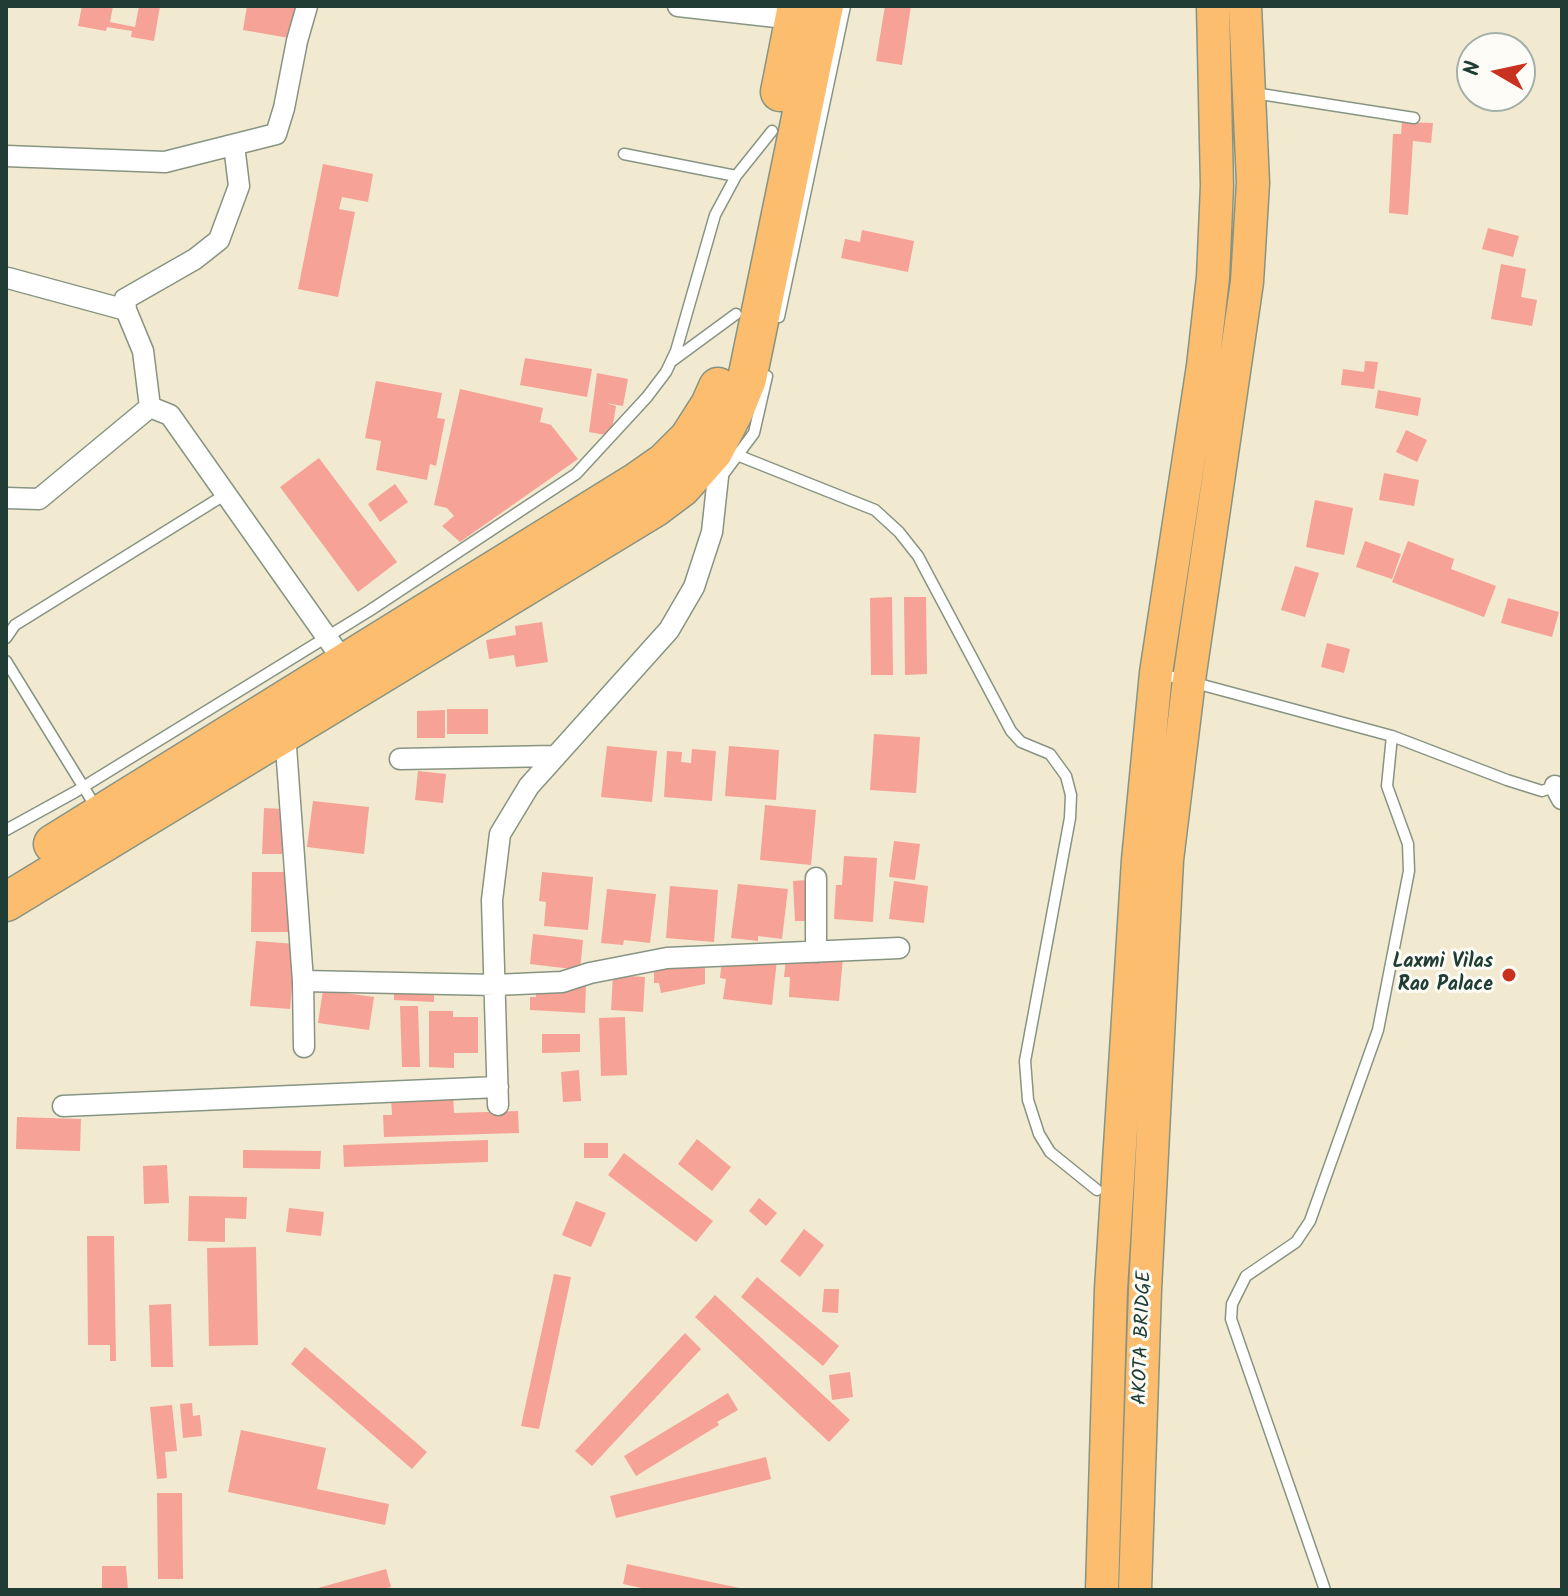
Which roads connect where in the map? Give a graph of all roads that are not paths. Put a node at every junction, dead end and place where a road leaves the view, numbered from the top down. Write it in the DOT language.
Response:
graph roads {
  1 [pos="307,6"];
  2 [pos="678,6"];
  3 [pos="845,6"];
  4 [pos="1213,6"];
  5 [pos="1245,6"];
  6 [pos="805,10"];
  7 [pos="1250,92"];
  8 [pos="1414,118"];
  9 [pos="772,131"];
  10 [pos="234,145"];
  11 [pos="624,154"];
  12 [pos="6,156"];
  13 [pos="736,176"];
  14 [pos="8,278"];
  15 [pos="126,310"];
  16 [pos="736,314"];
  17 [pos="778,324"];
  18 [pos="671,362"];
  19 [pos="768,369"];
  20 [pos="150,407"];
  21 [pos="723,431"];
  22 [pos="226,494"];
  23 [pos="6,498"];
  24 [pos="6,638"];
  25 [pos="336,650"];
  26 [pos="6,661"];
  27 [pos="1156,673"];
  28 [pos="1189,680"];
  29 [pos="285,733"];
  30 [pos="1392,736"];
  31 [pos="554,756"];
  32 [pos="400,759"];
  33 [pos="1560,790"];
  34 [pos="92,800"];
  35 [pos="6,830"];
  36 [pos="6,872"];
  37 [pos="816,878"];
  38 [pos="6,902"];
  39 [pos="899,948"];
  40 [pos="816,952"];
  41 [pos="303,981"];
  42 [pos="495,985"];
  43 [pos="304,1047"];
  44 [pos="1140,1086"];
  45 [pos="63,1106"];
  46 [pos="1097,1190"];
  47 [pos="1102,1590"];
  48 [pos="1135,1590"];
  49 [pos="1325,1590"];
  1 -- 10 [label="street"];
  2 -- 6 [label="street"];
  3 -- 17 [label="lane"];
  4 -- 27 [label="main road"];
  5 -- 7 [label="main road"];
  6 -- 9 [label="highway"];
  6 -- 21 [label="highway"];
  7 -- 8 [label="lane"];
  7 -- 28 [label="main road"];
  9 -- 13 [label="lane"];
  9 -- 16 [label="highway"];
  10 -- 12 [label="street"];
  10 -- 15 [label="street"];
  11 -- 13 [label="lane"];
  13 -- 18 [label="lane"];
  14 -- 15 [label="street"];
  15 -- 20 [label="street"];
  16 -- 18 [label="lane"];
  16 -- 21 [label="highway"];
  18 -- 25 [label="lane"];
  19 -- 21 [label="lane"];
  20 -- 22 [label="street"];
  20 -- 23 [label="street"];
  21 -- 25 [label="highway"];
  21 -- 29 [label="highway"];
  21 -- 31 [label="street"];
  21 -- 46 [label="lane"];
  22 -- 24 [label="lane"];
  22 -- 25 [label="street"];
  25 -- 34 [label="highway"];
  26 -- 34 [label="lane"];
  27 -- 28 [label="lane"];
  27 -- 44 [label="main road"];
  28 -- 30 [label="lane"];
  28 -- 44 [label="main road"];
  29 -- 38 [label="highway"];
  29 -- 41 [label="street"];
  30 -- 33 [label="lane"];
  30 -- 49 [label="lane"];
  31 -- 32 [label="street"];
  31 -- 42 [label="street"];
  34 -- 35 [label="lane"];
  34 -- 36 [label="highway"];
  37 -- 40 [label="street"];
  39 -- 40 [label="street"];
  40 -- 42 [label="street"];
  41 -- 42 [label="street"];
  41 -- 43 [label="street"];
  42 -- 45 [label="street"];
  44 -- 47 [label="main road"];
  44 -- 48 [label="main road, AKOTA BRIDGE"];
}
